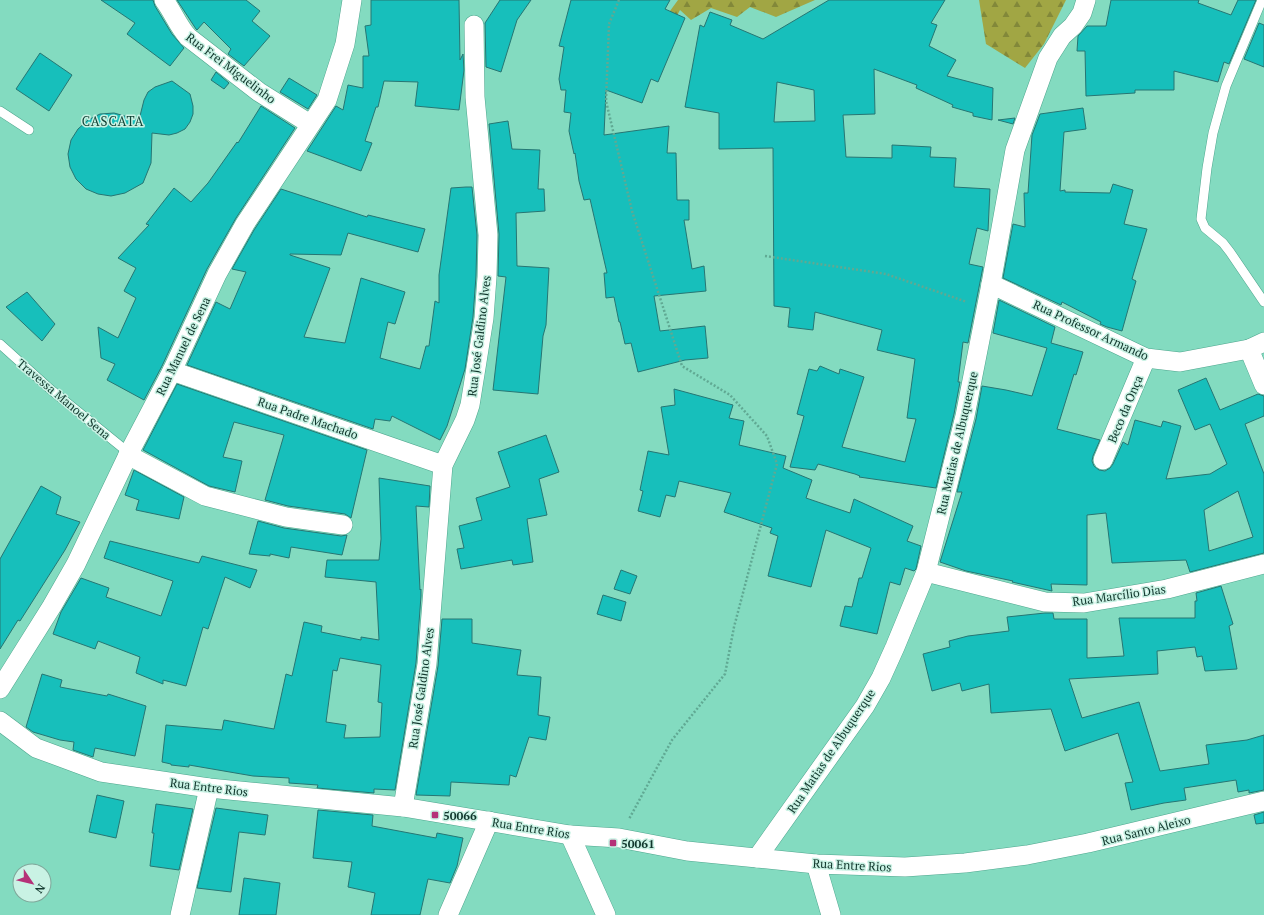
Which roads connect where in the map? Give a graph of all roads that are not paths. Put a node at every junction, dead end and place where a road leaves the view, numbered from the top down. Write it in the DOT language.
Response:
graph roads {
  1 [pos="164,0"];
  2 [pos="352,0"];
  3 [pos="1086,0"];
  4 [pos="1262,0"];
  5 [pos="474,25"];
  6 [pos="0,111"];
  7 [pos="310,124"];
  8 [pos="28,130"];
  9 [pos="991,284"];
  10 [pos="1264,302"];
  11 [pos="0,344"];
  12 [pos="1256,345"];
  13 [pos="1146,358"];
  14 [pos="172,371"];
  15 [pos="1264,386"];
  16 [pos="129,454"];
  17 [pos="1103,460"];
  18 [pos="443,465"];
  19 [pos="343,525"];
  20 [pos="1264,564"];
  21 [pos="926,572"];
  22 [pos="0,689"];
  23 [pos="0,720"];
  24 [pos="209,788"];
  25 [pos="1264,801"];
  26 [pos="403,807"];
  27 [pos="489,821"];
  28 [pos="570,835"];
  29 [pos="1028,855"];
  30 [pos="757,858"];
  31 [pos="816,864"];
  32 [pos="180,915"];
  33 [pos="448,915"];
  34 [pos="606,915"];
  35 [pos="832,915"];
  1 -- 7 [label="street, Rua Frei Miguelinho"];
  2 -- 7 [label="street, Rua Manuel de Sena"];
  3 -- 9 [label="street, Rua Matias de Albuquerque"];
  4 -- 10 [label="lane"];
  5 -- 18 [label="street, Rua José Galdino Alves"];
  6 -- 8 [label="lane"];
  7 -- 14 [label="street, Rua Manuel de Sena"];
  9 -- 13 [label="street, Rua Professor Armando"];
  9 -- 21 [label="street, Rua Matias de Albuquerque"];
  11 -- 16 [label="lane, Travessa Manoel Sena"];
  12 -- 13 [label="street, Rua Professor Armando"];
  12 -- 15 [label="street"];
  13 -- 17 [label="street, Beco da Onça"];
  14 -- 16 [label="street, Rua Manuel de Sena"];
  14 -- 18 [label="street, Rua Padre Machado"];
  16 -- 19 [label="street"];
  16 -- 22 [label="street, Rua Manuel de Sena"];
  18 -- 26 [label="street, Rua José Galdino Alves"];
  20 -- 21 [label="street, Rua Marcílio Dias"];
  21 -- 30 [label="street, Rua Matias de Albuquerque"];
  23 -- 24 [label="street, Rua Entre Rios"];
  24 -- 26 [label="street, Rua Entre Rios"];
  24 -- 32 [label="street"];
  25 -- 29 [label="street, Rua Santo Aleixo"];
  26 -- 27 [label="street, Rua Entre Rios"];
  27 -- 28 [label="street, Rua Entre Rios"];
  27 -- 33 [label="street"];
  28 -- 30 [label="street, Rua Entre Rios"];
  28 -- 34 [label="street"];
  29 -- 31 [label="street, Rua Entre Rios"];
  30 -- 31 [label="street, Rua Entre Rios"];
  31 -- 35 [label="street"];
}
